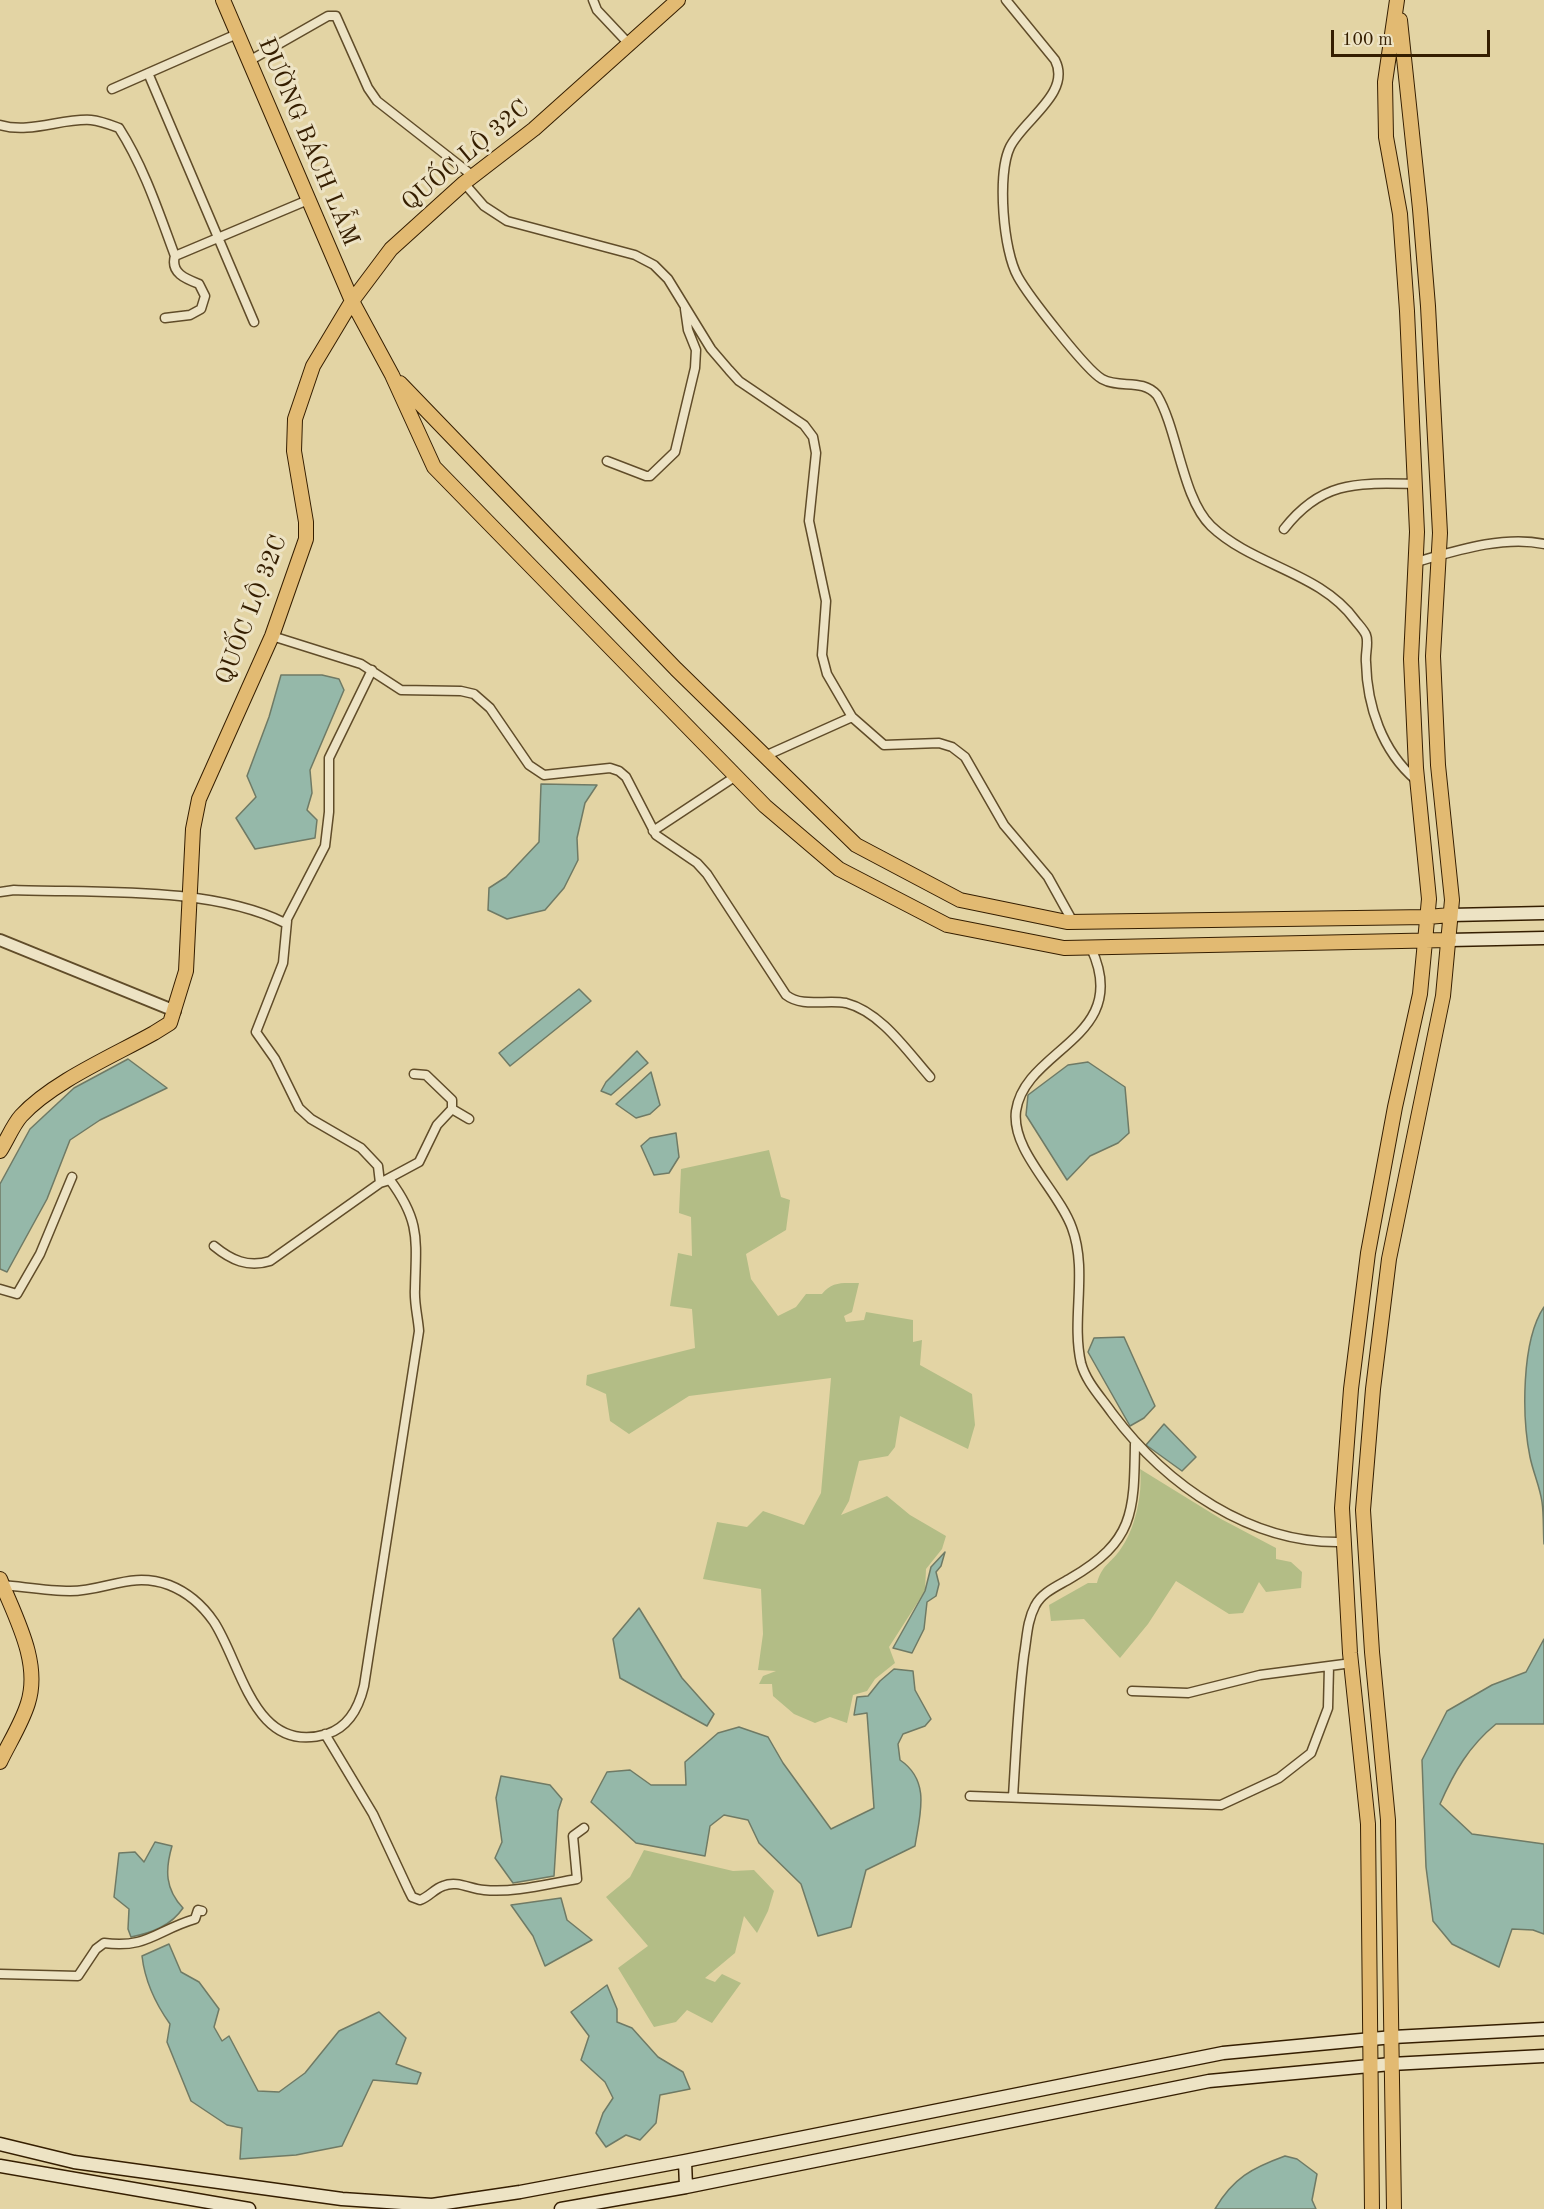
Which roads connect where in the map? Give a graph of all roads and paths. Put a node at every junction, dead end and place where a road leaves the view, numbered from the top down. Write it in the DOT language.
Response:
graph roads {
  1 [pos="223,0"];
  2 [pos="593,0"];
  3 [pos="678,0"];
  4 [pos="1006,0"];
  5 [pos="1397,0"];
  6 [pos="237,34"];
  7 [pos="629,44"];
  8 [pos="249,61"];
  9 [pos="148,73"];
  10 [pos="112,89"];
  11 [pos="0,125"];
  12 [pos="468,179"];
  13 [pos="308,200"];
  14 [pos="219,237"];
  15 [pos="175,256"];
  16 [pos="352,301"];
  17 [pos="684,305"];
  18 [pos="165,318"];
  19 [pos="254,322"];
  20 [pos="392,375"];
  21 [pos="607,461"];
  22 [pos="1415,484"];
  23 [pos="1284,528"];
  24 [pos="1544,544"];
  25 [pos="1438,556"];
  26 [pos="1416,562"];
  27 [pos="272,636"];
  28 [pos="372,670"];
  29 [pos="852,717"];
  30 [pos="765,756"];
  31 [pos="736,776"];
  32 [pos="1417,780"];
  33 [pos="653,831"];
  34 [pos="0,891"];
  35 [pos="191,897"];
  36 [pos="1544,913"];
  37 [pos="1450,915"];
  38 [pos="1428,917"];
  39 [pos="1073,922"];
  40 [pos="285,923"];
  41 [pos="1543,939"];
  42 [pos="0,940"];
  43 [pos="1449,940"];
  44 [pos="1424,941"];
  45 [pos="1092,948"];
  46 [pos="175,1011"];
  47 [pos="414,1074"];
  48 [pos="930,1077"];
  49 [pos="452,1109"];
  50 [pos="469,1119"];
  51 [pos="0,1151"];
  52 [pos="72,1178"];
  53 [pos="380,1183"];
  54 [pos="214,1246"];
  55 [pos="0,1289"];
  56 [pos="1136,1444"];
  57 [pos="1344,1542"];
  58 [pos="1,1582"];
  59 [pos="1352,1663"];
  60 [pos="1329,1665"];
  61 [pos="1132,1691"];
  62 [pos="325,1734"];
  63 [pos="0,1762"];
  64 [pos="970,1796"];
  65 [pos="1013,1797"];
  66 [pos="584,1827"];
  67 [pos="202,1911"];
  68 [pos="0,1974"];
  69 [pos="1544,2029"];
  70 [pos="1391,2037"];
  71 [pos="1370,2039"];
  72 [pos="1544,2056"];
  73 [pos="1391,2064"];
  74 [pos="1370,2066"];
  75 [pos="0,2144"];
  76 [pos="685,2161"];
  77 [pos="0,2166"];
  78 [pos="686,2187"];
  79 [pos="249,2209"];
  80 [pos="561,2209"];
  81 [pos="1372,2209"];
  82 [pos="1394,2209"];
  1 -- 6 [label="main road, ĐƯỜNG BÁCH LẪM"];
  2 -- 7 [label="street"];
  3 -- 7 [label="main road, QUỐC LỘ 32C"];
  4 -- 32 [label="street"];
  5 -- 22 [label="main road"];
  5 -- 25 [label="main road"];
  6 -- 8 [label="main road, ĐƯỜNG BÁCH LẪM"];
  6 -- 9 [label="street"];
  7 -- 12 [label="main road, QUỐC LỘ 32C"];
  8 -- 12 [label="street"];
  8 -- 13 [label="main road, ĐƯỜNG BÁCH LẪM"];
  9 -- 10 [label="street"];
  9 -- 14 [label="street"];
  11 -- 15 [label="street"];
  12 -- 16 [label="main road, QUỐC LỘ 32C"];
  12 -- 17 [label="street"];
  13 -- 14 [label="street"];
  13 -- 16 [label="main road, ĐƯỜNG BÁCH LẪM"];
  14 -- 15 [label="street"];
  14 -- 19 [label="street"];
  15 -- 18 [label="street"];
  16 -- 20 [label="main road, ĐƯỜNG BÁCH LẪM"];
  16 -- 27 [label="main road, QUỐC LỘ 32C"];
  17 -- 21 [label="street"];
  17 -- 29 [label="street"];
  20 -- 30 [label="main road"];
  20 -- 31 [label="main road"];
  22 -- 23 [label="street"];
  22 -- 26 [label="main road"];
  24 -- 25 [label="street"];
  25 -- 26 [label="street"];
  25 -- 37 [label="main road"];
  26 -- 32 [label="main road"];
  27 -- 28 [label="street"];
  27 -- 35 [label="main road, QUỐC LỘ 32C"];
  28 -- 33 [label="street"];
  28 -- 40 [label="street"];
  29 -- 30 [label="street"];
  29 -- 39 [label="street"];
  30 -- 39 [label="main road"];
  31 -- 33 [label="street"];
  31 -- 45 [label="main road"];
  32 -- 38 [label="main road"];
  33 -- 48 [label="street"];
  34 -- 35 [label="street"];
  35 -- 40 [label="street"];
  35 -- 46 [label="main road, QUỐC LỘ 32C"];
  36 -- 37 [label="main road"];
  37 -- 38 [label="main road"];
  37 -- 43 [label="main road"];
  38 -- 39 [label="main road"];
  38 -- 44 [label="main road"];
  40 -- 53 [label="street"];
  41 -- 43 [label="main road"];
  42 -- 46 [label="street"];
  43 -- 44 [label="main road"];
  43 -- 70 [label="main road"];
  44 -- 45 [label="main road"];
  44 -- 57 [label="main road"];
  45 -- 56 [label="street"];
  46 -- 51 [label="main road, QUỐC LỘ 32C"];
  47 -- 49 [label="street"];
  49 -- 50 [label="street"];
  49 -- 53 [label="street"];
  52 -- 55 [label="street"];
  53 -- 54 [label="street"];
  53 -- 62 [label="street"];
  56 -- 57 [label="street"];
  56 -- 65 [label="street"];
  57 -- 59 [label="main road"];
  58 -- 62 [label="street"];
  58 -- 63 [label="main road"];
  59 -- 60 [label="street"];
  59 -- 71 [label="main road"];
  60 -- 61 [label="street"];
  60 -- 65 [label="street"];
  62 -- 66 [label="street"];
  64 -- 65 [label="street"];
  67 -- 68 [label="street"];
  69 -- 70 [label="main road"];
  70 -- 71 [label="main road"];
  70 -- 73 [label="main road"];
  71 -- 74 [label="main road"];
  71 -- 76 [label="main road"];
  72 -- 73 [label="main road"];
  73 -- 74 [label="main road"];
  73 -- 82 [label="main road"];
  74 -- 78 [label="main road"];
  74 -- 81 [label="main road"];
  75 -- 76 [label="main road"];
  76 -- 78 [label="main road"];
  77 -- 79 [label="main road"];
  78 -- 80 [label="main road"];
}
